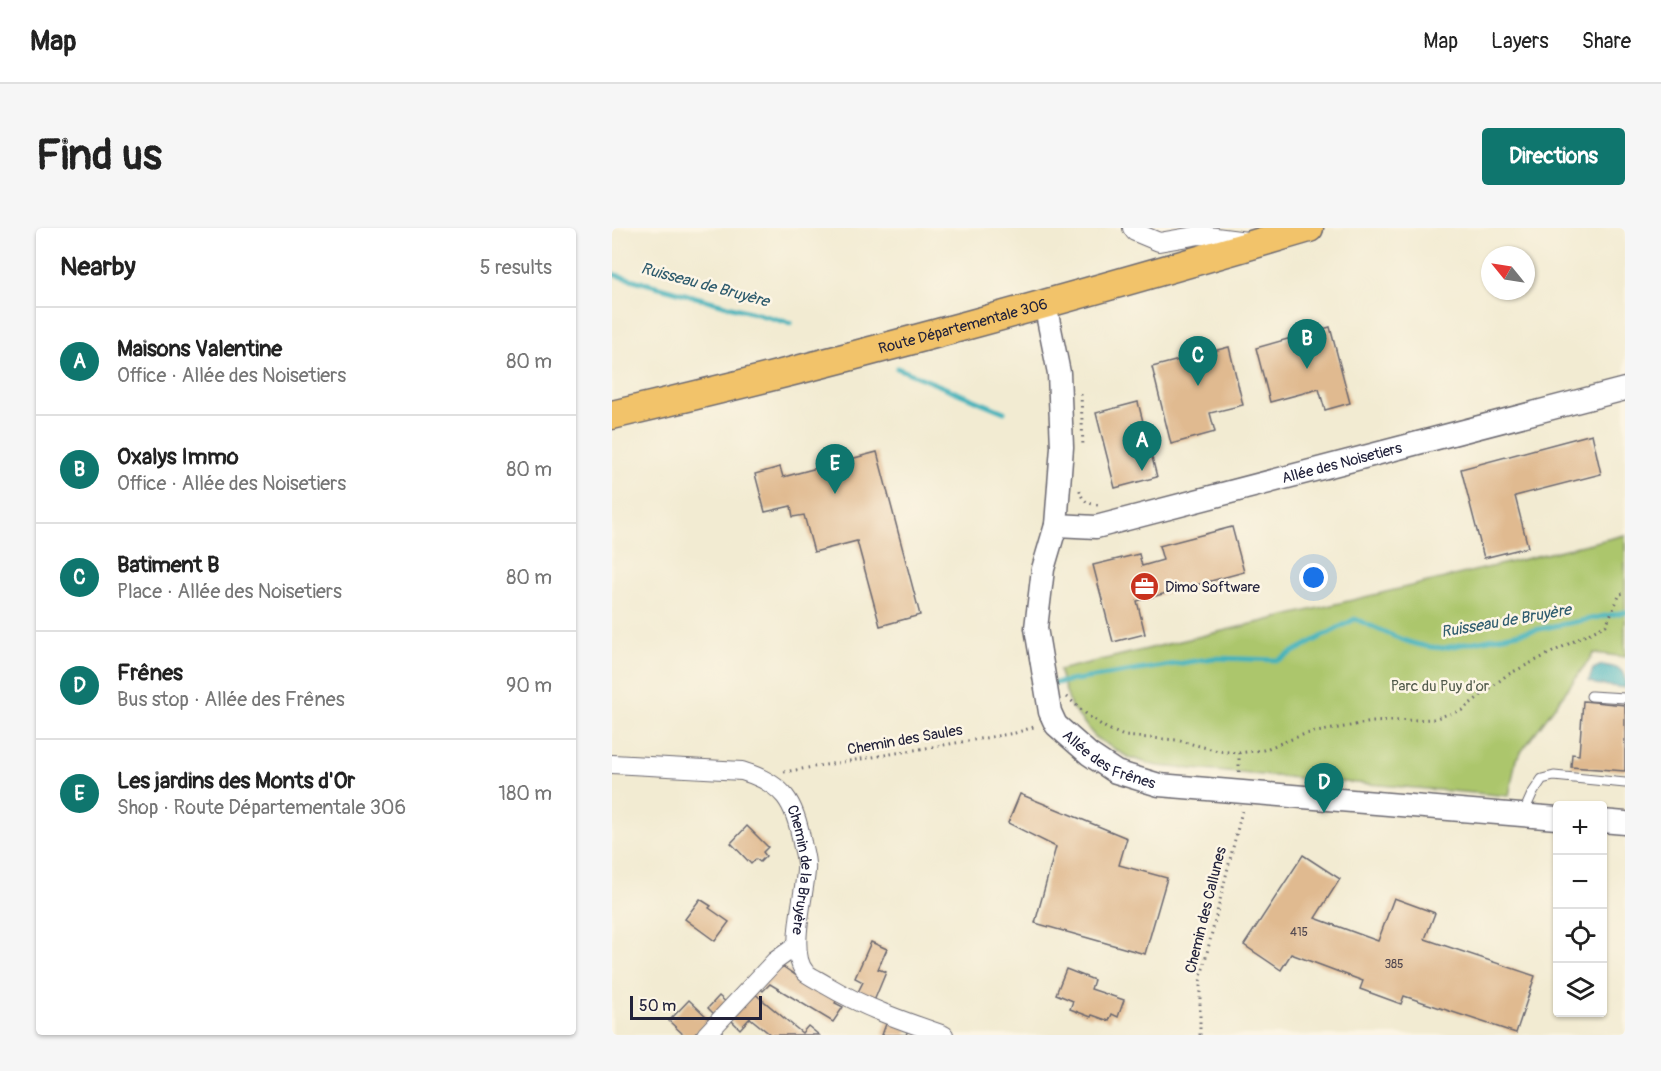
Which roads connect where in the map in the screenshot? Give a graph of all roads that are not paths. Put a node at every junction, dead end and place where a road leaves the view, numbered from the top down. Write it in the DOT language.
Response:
graph roads {
  1 [pos="1132,228"];
  2 [pos="1309,228"];
  3 [pos="1258,243"];
  4 [pos="1045,304"];
  5 [pos="1625,389"];
  6 [pos="612,415"];
  7 [pos="1056,525"];
  8 [pos="1591,696"];
  9 [pos="1625,698"];
  10 [pos="612,764"];
  11 [pos="1625,783"];
  12 [pos="1522,815"];
  13 [pos="1553,818"];
  14 [pos="1607,821"];
  15 [pos="1625,823"];
  16 [pos="796,946"];
  17 [pos="706,1035"];
  18 [pos="944,1035"];
  1 -- 3 [label="street"];
  2 -- 3 [label="main road, Route Départementale 306"];
  3 -- 4 [label="main road, Route Départementale 306"];
  4 -- 6 [label="main road, Route Départementale 306"];
  4 -- 7 [label="street, Allée des Frênes"];
  5 -- 7 [label="street, Allée des Noisetiers"];
  7 -- 12 [label="street, Allée des Frênes"];
  8 -- 9 [label="lane"];
  10 -- 16 [label="street, Chemin de la Bruyère"];
  11 -- 12 [label="lane"];
  12 -- 13 [label="street, Allée des Frênes"];
  14 -- 15 [label="street"];
  16 -- 17 [label="street"];
  16 -- 18 [label="street, Chemin de la Bruyère"];
}
